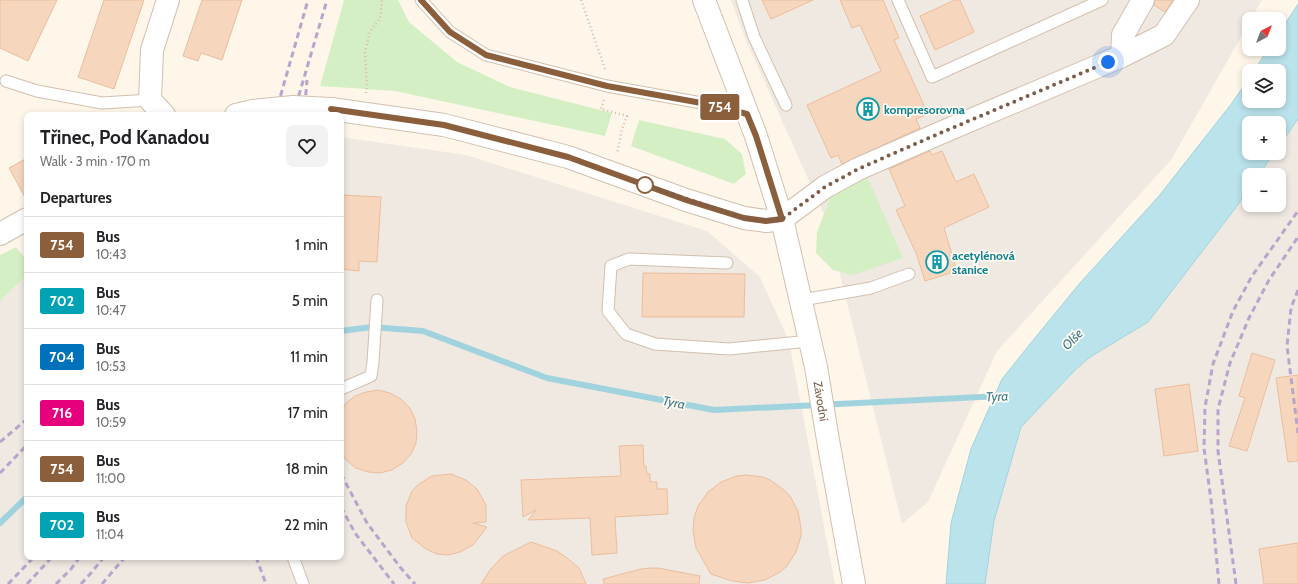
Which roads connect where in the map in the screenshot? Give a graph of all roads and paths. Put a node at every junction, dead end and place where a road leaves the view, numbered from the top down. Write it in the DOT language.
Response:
graph roads {
  1 [pos="168,0"];
  2 [pos="382,0"];
  3 [pos="421,0"];
  4 [pos="704,0"];
  5 [pos="742,0"];
  6 [pos="898,0"];
  7 [pos="1102,0"];
  8 [pos="1143,0"];
  9 [pos="1188,0"];
  10 [pos="1122,56"];
  11 [pos="6,81"];
  12 [pos="367,85"];
  13 [pos="786,105"];
  14 [pos="157,107"];
  15 [pos="252,112"];
  16 [pos="747,114"];
  17 [pos="622,129"];
  18 [pos="621,134"];
  19 [pos="782,219"];
  20 [pos="24,221"];
  21 [pos="0,234"];
  22 [pos="727,263"];
  23 [pos="909,274"];
  24 [pos="377,300"];
  25 [pos="802,300"];
  26 [pos="810,341"];
  27 [pos="344,388"];
  28 [pos="294,560"];
  29 [pos="303,584"];
  30 [pos="854,584"];
  1 -- 14 [label="street"];
  2 -- 12 [label="path"];
  3 -- 16 [label="lane"];
  4 -- 16 [label="street, Závodní"];
  5 -- 13 [label="lane"];
  6 -- 7 [label="lane"];
  8 -- 10 [label="street"];
  9 -- 10 [label="street"];
  10 -- 19 [label="street"];
  11 -- 14 [label="lane"];
  15 -- 19 [label="street, bridge"];
  16 -- 19 [label="street, Závodní"];
  17 -- 18 [label="path"];
  19 -- 25 [label="street, Závodní"];
  20 -- 21 [label="street"];
  22 -- 26 [label="lane"];
  23 -- 25 [label="lane"];
  24 -- 27 [label="lane"];
  25 -- 26 [label="street, Závodní"];
  26 -- 30 [label="street, Závodní"];
  28 -- 29 [label="lane"];
}
